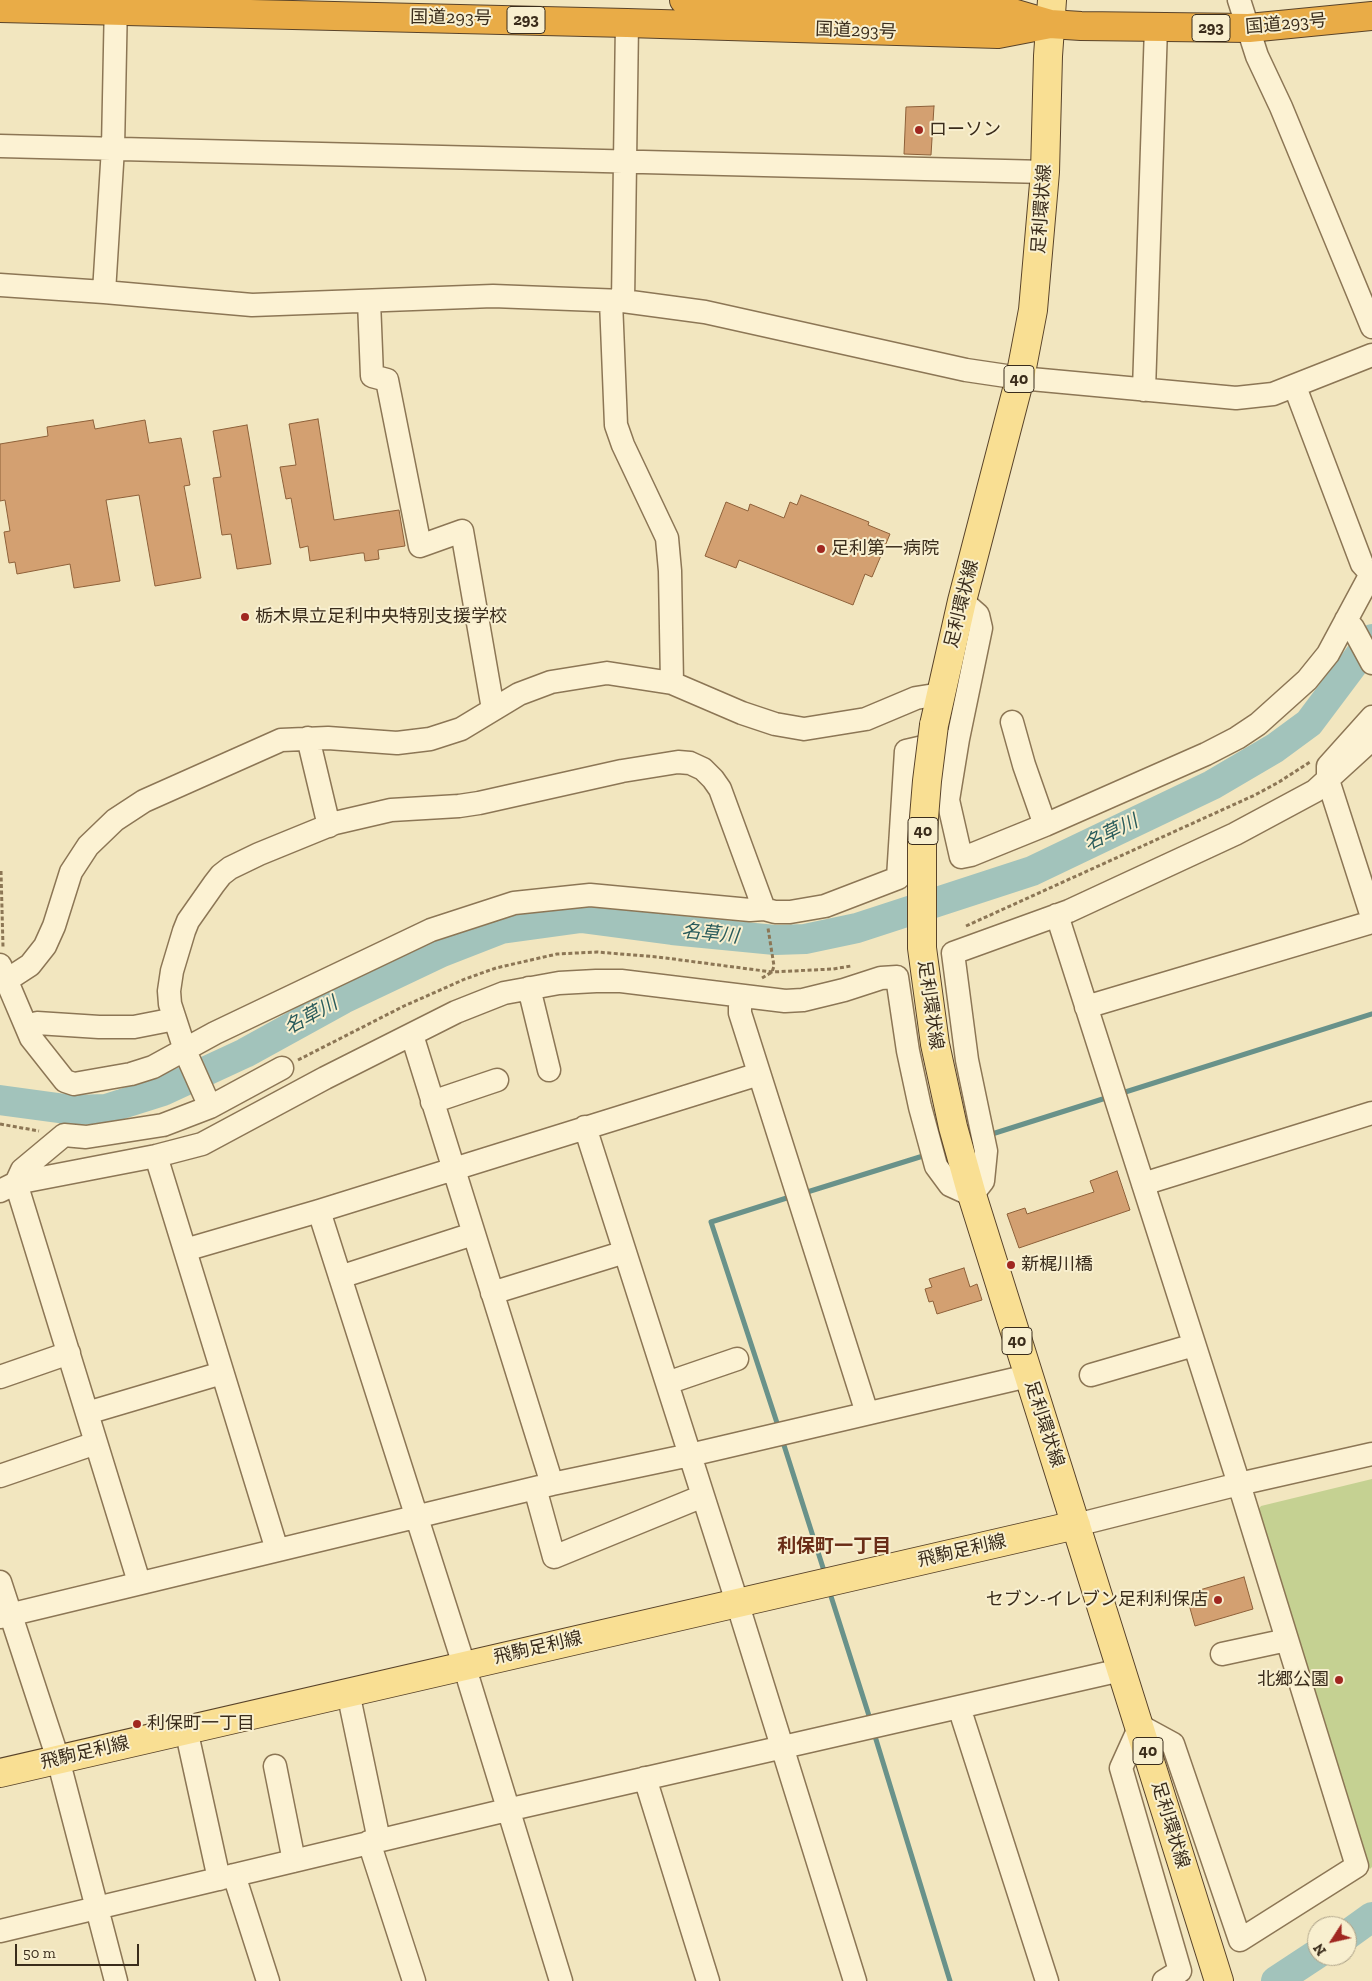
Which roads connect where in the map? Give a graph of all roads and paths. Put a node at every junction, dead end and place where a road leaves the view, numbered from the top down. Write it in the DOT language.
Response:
graph roads {
  1 [pos="684,0"];
  2 [pos="1239,0"];
  3 [pos="116,5"];
  4 [pos="0,8"];
  5 [pos="1051,12"];
  6 [pos="1372,16"];
  7 [pos="627,23"];
  8 [pos="1156,27"];
  9 [pos="1249,28"];
  10 [pos="0,146"];
  11 [pos="113,148"];
  12 [pos="624,163"];
  13 [pos="1045,172"];
  14 [pos="0,286"];
  15 [pos="104,292"];
  16 [pos="370,301"];
  17 [pos="617,301"];
  18 [pos="1372,327"];
  19 [pos="1372,355"];
  20 [pos="1020,378"];
  21 [pos="1295,387"];
  22 [pos="1144,390"];
  23 [pos="1372,573"];
  24 [pos="962,602"];
  25 [pos="1350,624"];
  26 [pos="1372,663"];
  27 [pos="672,683"];
  28 [pos="941,694"];
  29 [pos="493,709"];
  30 [pos="1372,717"];
  31 [pos="1012,722"];
  32 [pos="308,738"];
  33 [pos="1372,739"];
  34 [pos="958,740"];
  35 [pos="1314,758"];
  36 [pos="1328,780"];
  37 [pos="328,826"];
  38 [pos="1045,826"];
  39 [pos="2,872"];
  40 [pos="1057,915"];
  41 [pos="766,917"];
  42 [pos="1372,917"];
  43 [pos="1372,922"];
  44 [pos="964,927"];
  45 [pos="3,972"];
  46 [pos="772,972"];
  47 [pos="529,988"];
  48 [pos="740,996"];
  49 [pos="1086,1007"];
  50 [pos="175,1019"];
  51 [pos="26,1026"];
  52 [pos="412,1035"];
  53 [pos="185,1051"];
  54 [pos="282,1068"];
  55 [pos="549,1070"];
  56 [pos="759,1074"];
  57 [pos="497,1080"];
  58 [pos="432,1102"];
  59 [pos="208,1103"];
  60 [pos="1372,1113"];
  61 [pos="0,1124"];
  62 [pos="585,1127"];
  63 [pos="64,1135"];
  64 [pos="156,1156"];
  65 [pos="453,1169"];
  66 [pos="1143,1184"];
  67 [pos="8,1187"];
  68 [pos="972,1196"];
  69 [pos="320,1211"];
  70 [pos="473,1234"];
  71 [pos="185,1250"];
  72 [pos="625,1252"];
  73 [pos="340,1277"];
  74 [pos="492,1293"];
  75 [pos="1194,1345"];
  76 [pos="68,1353"];
  77 [pos="737,1359"];
  78 [pos="222,1373"];
  79 [pos="1091,1375"];
  80 [pos="0,1376"];
  81 [pos="1028,1376"];
  82 [pos="667,1383"];
  83 [pos="87,1413"];
  84 [pos="867,1413"];
  85 [pos="96,1442"];
  86 [pos="690,1454"];
  87 [pos="1372,1454"];
  88 [pos="0,1476"];
  89 [pos="1239,1484"];
  90 [pos="544,1486"];
  91 [pos="703,1496"];
  92 [pos="415,1517"];
  93 [pos="1076,1525"];
  94 [pos="277,1550"];
  95 [pos="0,1582"];
  96 [pos="139,1582"];
  97 [pos="737,1602"];
  98 [pos="6,1616"];
  99 [pos="1287,1640"];
  100 [pos="1222,1654"];
  101 [pos="464,1665"];
  102 [pos="1121,1670"];
  103 [pos="348,1692"];
  104 [pos="959,1707"];
  105 [pos="1140,1726"];
  106 [pos="186,1729"];
  107 [pos="782,1747"];
  108 [pos="58,1759"];
  109 [pos="275,1766"];
  110 [pos="0,1773"];
  111 [pos="645,1778"];
  112 [pos="508,1810"];
  113 [pos="374,1841"];
  114 [pos="294,1861"];
  115 [pos="226,1877"];
  116 [pos="98,1908"];
  117 [pos="0,1931"];
  118 [pos="1218,1979"];
  119 [pos="116,1981"];
  120 [pos="268,1981"];
  121 [pos="414,1981"];
  122 [pos="561,1981"];
  123 [pos="708,1981"];
  124 [pos="855,1981"];
  125 [pos="1047,1981"];
  126 [pos="1164,1981"];
  1 -- 5 [label="highway, 国道293号 / 293"];
  2 -- 9 [label="street"];
  3 -- 4 [label="highway, 国道293号 / 293"];
  3 -- 7 [label="highway, 国道293号 / 293"];
  3 -- 11 [label="street"];
  5 -- 7 [label="highway, 国道293号 / 293"];
  5 -- 8 [label="highway, 国道293号 / 293"];
  5 -- 13 [label="main road, 足利環状線 / 40"];
  6 -- 9 [label="highway, 国道293号 / 293"];
  7 -- 12 [label="street"];
  8 -- 9 [label="highway, 国道293号 / 293"];
  8 -- 22 [label="street"];
  9 -- 18 [label="street"];
  10 -- 11 [label="street"];
  11 -- 12 [label="street"];
  11 -- 15 [label="street"];
  12 -- 13 [label="street"];
  12 -- 17 [label="street"];
  13 -- 20 [label="main road, 足利環状線 / 40"];
  14 -- 15 [label="street"];
  15 -- 16 [label="street"];
  16 -- 17 [label="street"];
  16 -- 29 [label="street"];
  17 -- 20 [label="street"];
  17 -- 27 [label="street"];
  19 -- 21 [label="street"];
  20 -- 22 [label="street"];
  20 -- 24 [label="main road, 足利環状線 / 40"];
  21 -- 22 [label="street"];
  21 -- 23 [label="street"];
  23 -- 25 [label="street"];
  24 -- 28 [label="main road, 足利環状線 / 40"];
  24 -- 34 [label="street"];
  25 -- 26 [label="street"];
  25 -- 38 [label="street"];
  27 -- 28 [label="street"];
  27 -- 29 [label="street"];
  28 -- 68 [label="main road, 足利環状線 / 40, bridge"];
  29 -- 32 [label="street"];
  30 -- 36 [label="street"];
  31 -- 38 [label="street"];
  32 -- 37 [label="street"];
  32 -- 45 [label="street"];
  33 -- 36 [label="street"];
  34 -- 38 [label="street"];
  34 -- 41 [label="street"];
  35 -- 44 [label="path"];
  36 -- 40 [label="street"];
  36 -- 42 [label="street"];
  37 -- 41 [label="street"];
  37 -- 50 [label="street"];
  39 -- 45 [label="path"];
  40 -- 49 [label="street"];
  40 -- 68 [label="street"];
  41 -- 46 [label="path"];
  41 -- 53 [label="street"];
  43 -- 49 [label="street"];
  45 -- 51 [label="street"];
  47 -- 48 [label="street"];
  47 -- 52 [label="street"];
  47 -- 55 [label="street"];
  48 -- 56 [label="street"];
  48 -- 68 [label="street"];
  49 -- 66 [label="street"];
  50 -- 51 [label="street"];
  50 -- 53 [label="street"];
  51 -- 53 [label="street"];
  52 -- 58 [label="street"];
  52 -- 64 [label="street"];
  53 -- 59 [label="street"];
  54 -- 59 [label="street"];
  56 -- 62 [label="street"];
  56 -- 84 [label="street"];
  57 -- 58 [label="street"];
  58 -- 65 [label="street"];
  59 -- 63 [label="street"];
  60 -- 66 [label="street"];
  61 -- 63 [label="path"];
  62 -- 65 [label="street"];
  62 -- 72 [label="street"];
  63 -- 67 [label="street"];
  64 -- 67 [label="street"];
  64 -- 71 [label="street"];
  65 -- 69 [label="street"];
  65 -- 70 [label="street"];
  66 -- 75 [label="street"];
  67 -- 76 [label="street"];
  68 -- 81 [label="main road, 足利環状線 / 40"];
  69 -- 71 [label="street"];
  69 -- 73 [label="street"];
  70 -- 73 [label="street"];
  70 -- 74 [label="street"];
  71 -- 78 [label="street"];
  72 -- 74 [label="street"];
  72 -- 82 [label="street"];
  73 -- 92 [label="street"];
  74 -- 90 [label="street"];
  75 -- 79 [label="street"];
  75 -- 89 [label="street"];
  76 -- 80 [label="street"];
  76 -- 83 [label="street"];
  77 -- 82 [label="street"];
  78 -- 83 [label="street"];
  78 -- 94 [label="street"];
  81 -- 84 [label="street"];
  81 -- 93 [label="main road, 足利環状線 / 40"];
  82 -- 86 [label="street"];
  83 -- 85 [label="street"];
  84 -- 86 [label="street"];
  85 -- 88 [label="street"];
  85 -- 96 [label="street"];
  86 -- 90 [label="street"];
  86 -- 91 [label="street"];
  87 -- 89 [label="street"];
  89 -- 93 [label="street"];
  89 -- 99 [label="street"];
  90 -- 91 [label="street"];
  90 -- 92 [label="street"];
  91 -- 97 [label="street"];
  92 -- 94 [label="street"];
  92 -- 101 [label="street"];
  93 -- 97 [label="main road, 飛駒足利線"];
  93 -- 102 [label="main road, 足利環状線 / 40"];
  94 -- 96 [label="street"];
  95 -- 98 [label="street"];
  96 -- 98 [label="street"];
  97 -- 101 [label="main road, 飛駒足利線"];
  97 -- 107 [label="street"];
  98 -- 108 [label="street"];
  99 -- 100 [label="street"];
  99 -- 105 [label="street"];
  101 -- 103 [label="main road, 飛駒足利線"];
  101 -- 112 [label="street"];
  102 -- 104 [label="street"];
  102 -- 105 [label="main road, 足利環状線 / 40"];
  103 -- 106 [label="main road, 飛駒足利線"];
  103 -- 113 [label="street"];
  104 -- 107 [label="street"];
  104 -- 125 [label="street"];
  105 -- 118 [label="main road, 足利環状線 / 40"];
  105 -- 126 [label="street"];
  106 -- 108 [label="main road, 飛駒足利線"];
  106 -- 115 [label="street"];
  107 -- 111 [label="street"];
  107 -- 124 [label="street"];
  108 -- 110 [label="main road, 飛駒足利線"];
  108 -- 116 [label="street"];
  109 -- 114 [label="street"];
  111 -- 112 [label="street"];
  111 -- 123 [label="street"];
  112 -- 113 [label="street"];
  112 -- 122 [label="street"];
  113 -- 114 [label="street"];
  113 -- 121 [label="street"];
  114 -- 115 [label="street"];
  115 -- 116 [label="street"];
  115 -- 120 [label="street"];
  116 -- 117 [label="street"];
  116 -- 119 [label="street"];
}
